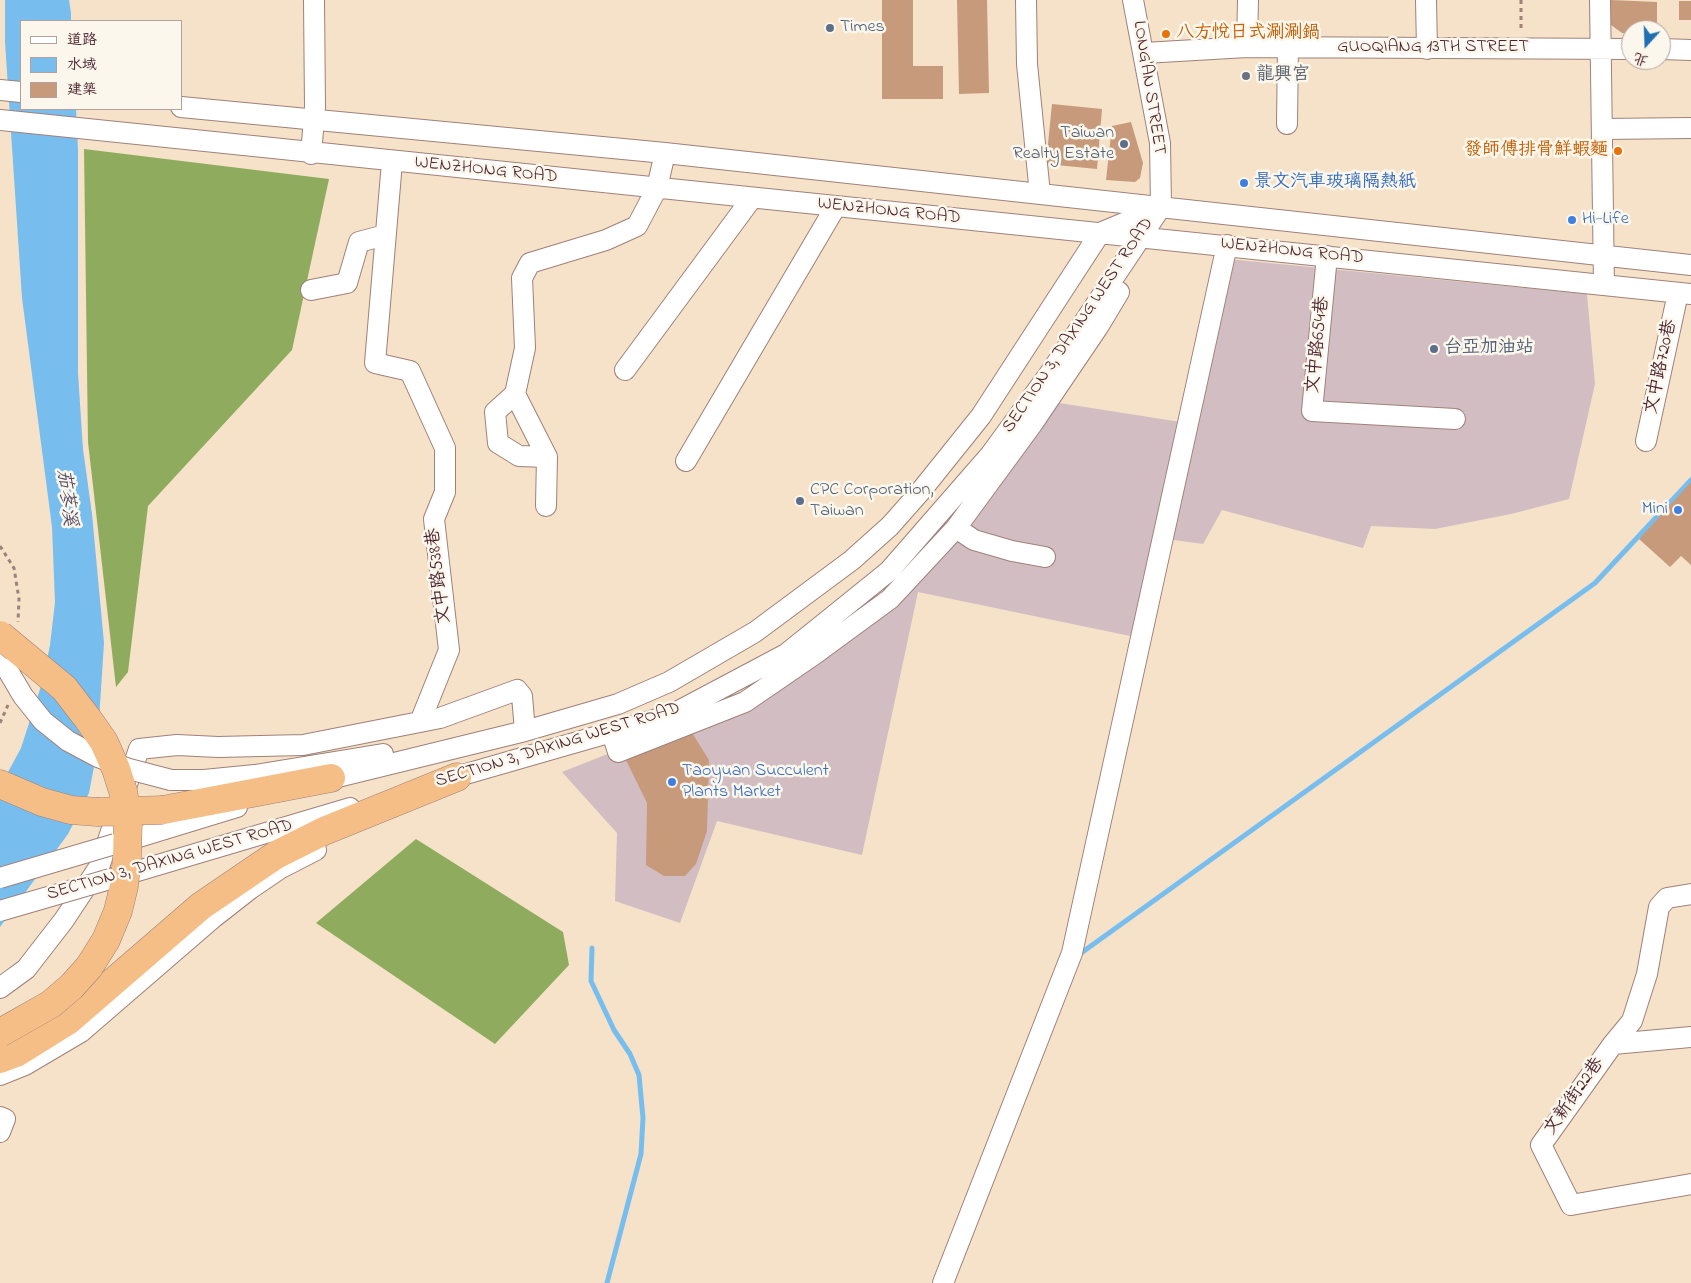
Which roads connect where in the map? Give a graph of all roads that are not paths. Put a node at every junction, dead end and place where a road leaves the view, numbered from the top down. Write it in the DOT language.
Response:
graph roads {
  1 [pos="314,0"];
  2 [pos="1026,0"];
  3 [pos="1133,0"];
  4 [pos="1248,0"];
  5 [pos="1426,0"];
  6 [pos="1600,0"];
  7 [pos="1247,47"];
  8 [pos="1288,47"];
  9 [pos="1601,48"];
  10 [pos="1427,49"];
  11 [pos="1621,49"];
  12 [pos="1671,49"];
  13 [pos="1691,50"];
  14 [pos="1144,53"];
  15 [pos="0,90"];
  16 [pos="20,92"];
  17 [pos="182,107"];
  18 [pos="43,116"];
  19 [pos="1,120"];
  20 [pos="314,120"];
  21 [pos="1287,124"];
  22 [pos="1691,128"];
  23 [pos="1602,130"];
  24 [pos="665,153"];
  25 [pos="311,154"];
  26 [pos="392,162"];
  27 [pos="657,188"];
  28 [pos="1040,194"];
  29 [pos="752,198"];
  30 [pos="836,206"];
  31 [pos="1161,207"];
  32 [pos="1100,233"];
  33 [pos="385,235"];
  34 [pos="1140,238"];
  35 [pos="1228,245"];
  36 [pos="1604,255"];
  37 [pos="1327,256"];
  38 [pos="1122,263"];
  39 [pos="1691,265"];
  40 [pos="1604,285"];
  41 [pos="311,290"];
  42 [pos="1684,294"];
  43 [pos="626,370"];
  44 [pos="515,394"];
  45 [pos="1456,419"];
  46 [pos="1646,441"];
  47 [pos="547,457"];
  48 [pos="686,461"];
  49 [pos="546,506"];
  50 [pos="956,528"];
  51 [pos="1045,557"];
  52 [pos="0,635"];
  53 [pos="3,664"];
  54 [pos="420,722"];
  55 [pos="525,731"];
  56 [pos="612,733"];
  57 [pos="577,742"];
  58 [pos="457,777"];
  59 [pos="331,778"];
  60 [pos="0,784"];
  61 [pos="0,878"];
  62 [pos="1691,894"];
  63 [pos="0,911"];
  64 [pos="0,988"];
  65 [pos="0,1033"];
  66 [pos="1691,1037"];
  67 [pos="1612,1044"];
  68 [pos="0,1059"];
  69 [pos="0,1075"];
  70 [pos="0,1117"];
  71 [pos="0,1132"];
  72 [pos="1691,1184"];
  73 [pos="943,1283"];
  1 -- 20 [label="street"];
  2 -- 28 [label="street"];
  3 -- 14 [label="street, LONG'AN STREET"];
  4 -- 7 [label="street"];
  5 -- 10 [label="street"];
  6 -- 9 [label="street"];
  7 -- 8 [label="street, GUOQIANG 13TH STREET"];
  7 -- 14 [label="street, GUOQIANG 13TH STREET"];
  8 -- 10 [label="street, GUOQIANG 13TH STREET"];
  8 -- 21 [label="street"];
  9 -- 10 [label="street, GUOQIANG 13TH STREET"];
  9 -- 11 [label="street, GUOQIANG 13TH STREET"];
  9 -- 23 [label="street"];
  12 -- 13 [label="street"];
  14 -- 31 [label="street, LONG'AN STREET"];
  15 -- 16 [label="street"];
  17 -- 20 [label="street, WENZHONG ROAD"];
  18 -- 19 [label="street, WENZHONG ROAD"];
  18 -- 25 [label="street, WENZHONG ROAD"];
  20 -- 24 [label="street, WENZHONG ROAD"];
  20 -- 25 [label="street"];
  22 -- 23 [label="street"];
  23 -- 36 [label="street"];
  24 -- 27 [label="street"];
  24 -- 28 [label="street, WENZHONG ROAD"];
  25 -- 26 [label="street, WENZHONG ROAD"];
  26 -- 27 [label="street, WENZHONG ROAD"];
  26 -- 33 [label="street, 文中路538巷"];
  27 -- 29 [label="street, WENZHONG ROAD"];
  27 -- 44 [label="street"];
  28 -- 31 [label="street, WENZHONG ROAD"];
  29 -- 30 [label="street, WENZHONG ROAD"];
  29 -- 43 [label="street"];
  30 -- 32 [label="street, WENZHONG ROAD"];
  30 -- 48 [label="street"];
  31 -- 32 [label="street, SECTION 3, DAXING WEST ROAD"];
  31 -- 34 [label="street, SECTION 3, DAXING WEST ROAD"];
  31 -- 36 [label="street, WENZHONG ROAD"];
  32 -- 34 [label="street, WENZHONG ROAD"];
  32 -- 55 [label="street, SECTION 3, DAXING WEST ROAD"];
  33 -- 41 [label="street"];
  33 -- 54 [label="street, 文中路538巷"];
  34 -- 35 [label="street, WENZHONG ROAD"];
  34 -- 38 [label="street, SECTION 3, DAXING WEST ROAD"];
  35 -- 37 [label="street, WENZHONG ROAD"];
  35 -- 73 [label="street"];
  36 -- 39 [label="street, WENZHONG ROAD"];
  36 -- 40 [label="street"];
  37 -- 40 [label="street, WENZHONG ROAD"];
  37 -- 45 [label="street, 文中路654巷"];
  38 -- 50 [label="street"];
  38 -- 56 [label="street, SECTION 3, DAXING WEST ROAD"];
  40 -- 42 [label="street, WENZHONG ROAD"];
  42 -- 46 [label="street, 文中路720巷"];
  44 -- 47 [label="street"];
  44 -- 47 [label="street"];
  47 -- 49 [label="street"];
  50 -- 51 [label="street"];
  50 -- 56 [label="street"];
  52 -- 65 [label="highway, bridge"];
  53 -- 55 [label="street, bridge"];
  54 -- 55 [label="street"];
  54 -- 64 [label="street"];
  55 -- 57 [label="street"];
  55 -- 59 [label="street, SECTION 3, DAXING WEST ROAD"];
  56 -- 57 [label="street, SECTION 3, DAXING WEST ROAD"];
  57 -- 58 [label="street, SECTION 3, DAXING WEST ROAD"];
  57 -- 69 [label="street"];
  58 -- 63 [label="street, SECTION 3, DAXING WEST ROAD, bridge"];
  58 -- 68 [label="highway"];
  59 -- 60 [label="highway, bridge"];
  59 -- 61 [label="street, SECTION 3, DAXING WEST ROAD, bridge"];
  62 -- 67 [label="street, 文新街22巷"];
  66 -- 67 [label="street"];
  67 -- 72 [label="street, 文新街22巷"];
  70 -- 71 [label="street"];
}
